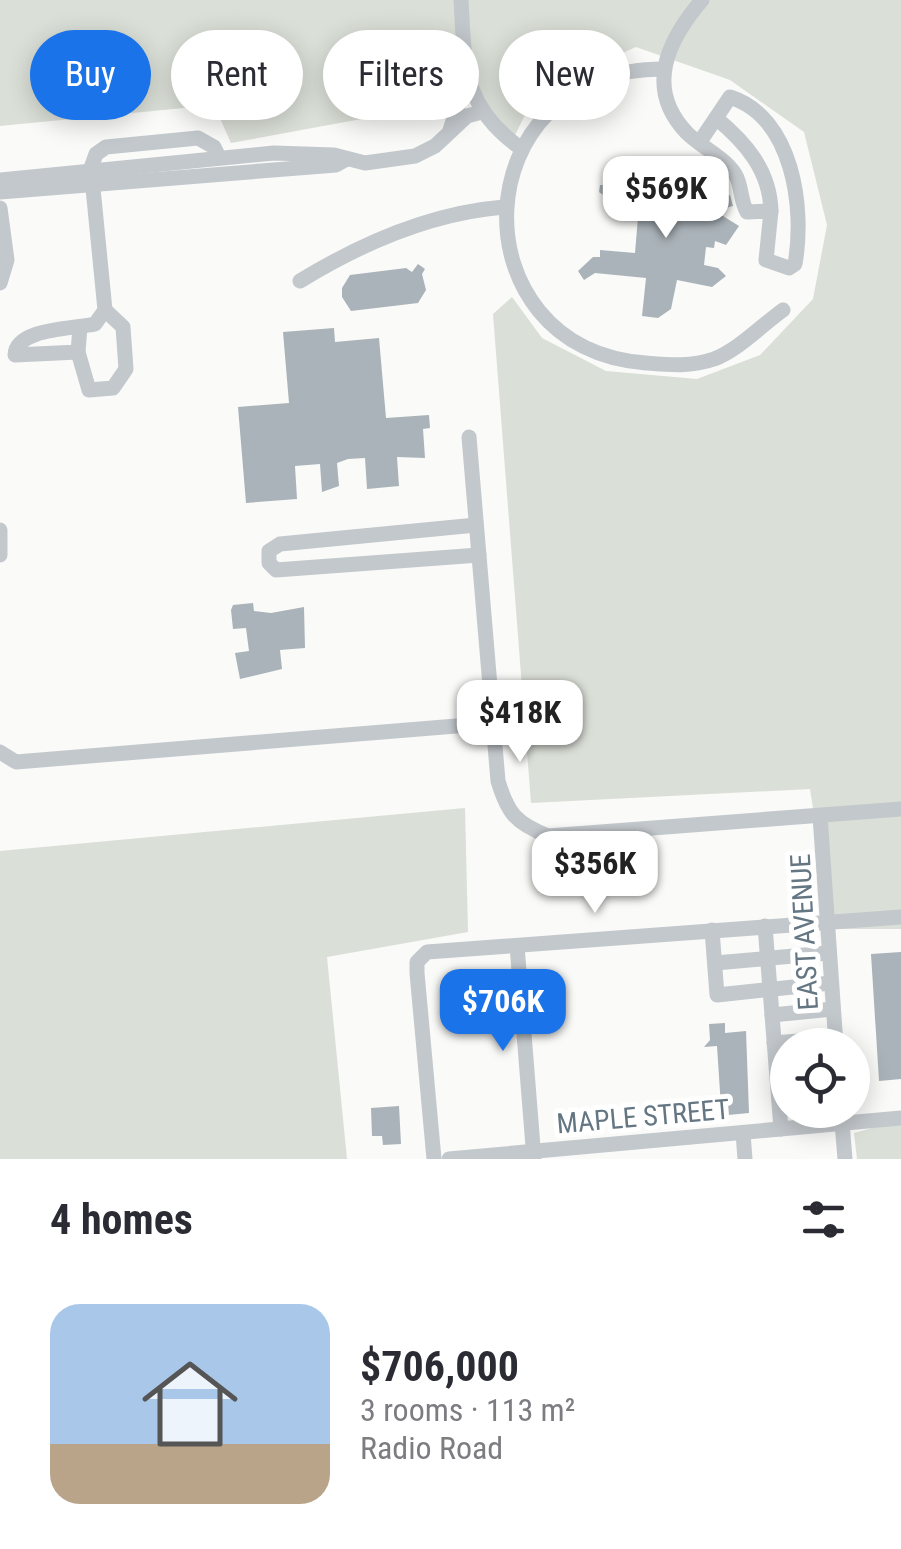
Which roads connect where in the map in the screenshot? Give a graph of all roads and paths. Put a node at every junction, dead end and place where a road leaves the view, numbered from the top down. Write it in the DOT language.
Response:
graph roads {
  1 [pos="461,0"];
  2 [pos="702,0"];
  3 [pos="464,30"];
  4 [pos="662,69"];
  5 [pos="479,106"];
  6 [pos="482,112"];
  7 [pos="716,118"];
  8 [pos="453,120"];
  9 [pos="449,134"];
  10 [pos="698,143"];
  11 [pos="522,149"];
  12 [pos="345,160"];
  13 [pos="93,176"];
  14 [pos="0,180"];
  15 [pos="0,192"];
  16 [pos="504,207"];
  17 [pos="0,208"];
  18 [pos="771,211"];
  19 [pos="2,246"];
  20 [pos="1,277"];
  21 [pos="300,281"];
  22 [pos="105,310"];
  23 [pos="783,310"];
  24 [pos="80,328"];
  25 [pos="78,352"];
  26 [pos="468,437"];
  27 [pos="476,526"];
  28 [pos="0,530"];
  29 [pos="0,555"];
  30 [pos="479,555"];
  31 [pos="493,723"];
  32 [pos="0,752"];
  33 [pos="901,809"];
  34 [pos="820,816"];
  35 [pos="901,916"];
  36 [pos="826,920"];
  37 [pos="765,926"];
  38 [pos="712,930"];
  39 [pos="518,946"];
  40 [pos="828,954"];
  41 [pos="767,959"];
  42 [pos="715,963"];
  43 [pos="831,983"];
  44 [pos="770,990"];
  45 [pos="833,1009"];
  46 [pos="772,1015"];
  47 [pos="773,1028"];
  48 [pos="835,1028"];
  49 [pos="870,1117"];
  50 [pos="901,1118"];
  51 [pos="786,1128"];
  52 [pos="843,1128"];
  53 [pos="781,1129"];
  54 [pos="743,1133"];
  55 [pos="533,1155"];
  56 [pos="434,1159"];
  57 [pos="449,1159"];
  58 [pos="745,1159"];
  59 [pos="845,1159"];
  1 -- 3 [label="street"];
  2 -- 4 [label="street"];
  4 -- 10 [label="street"];
  4 -- 11 [label="street"];
  5 -- 6 [label="street"];
  6 -- 9 [label="street"];
  6 -- 11 [label="street"];
  7 -- 10 [label="street"];
  7 -- 18 [label="street"];
  7 -- 18 [label="street"];
  8 -- 9 [label="street"];
  9 -- 12 [label="street"];
  10 -- 18 [label="street"];
  11 -- 16 [label="street"];
  12 -- 13 [label="street"];
  12 -- 13 [label="street"];
  13 -- 14 [label="street"];
  13 -- 15 [label="street"];
  13 -- 22 [label="street"];
  16 -- 21 [label="street"];
  16 -- 23 [label="street"];
  17 -- 19 [label="street"];
  19 -- 20 [label="street"];
  22 -- 24 [label="street"];
  22 -- 25 [label="street"];
  24 -- 25 [label="street"];
  24 -- 25 [label="street"];
  26 -- 27 [label="street"];
  27 -- 30 [label="street"];
  27 -- 30 [label="street"];
  28 -- 29 [label="street"];
  30 -- 31 [label="street"];
  31 -- 32 [label="street"];
  31 -- 34 [label="street"];
  33 -- 34 [label="street"];
  34 -- 36 [label="street, EAST AVENUE"];
  35 -- 36 [label="street"];
  36 -- 37 [label="street"];
  36 -- 40 [label="street, EAST AVENUE"];
  37 -- 38 [label="street"];
  37 -- 41 [label="street"];
  38 -- 39 [label="street"];
  38 -- 42 [label="street"];
  39 -- 55 [label="street"];
  39 -- 56 [label="street"];
  40 -- 41 [label="street"];
  40 -- 43 [label="street, EAST AVENUE"];
  41 -- 42 [label="street"];
  41 -- 44 [label="street"];
  42 -- 44 [label="street"];
  43 -- 44 [label="street"];
  43 -- 45 [label="street, EAST AVENUE"];
  44 -- 46 [label="street"];
  45 -- 46 [label="street"];
  45 -- 48 [label="street, EAST AVENUE"];
  46 -- 47 [label="street"];
  49 -- 50 [label="street, MAPLE STREET"];
  51 -- 53 [label="street, MAPLE STREET"];
  52 -- 59 [label="street"];
  53 -- 54 [label="street, MAPLE STREET"];
  54 -- 55 [label="street, MAPLE STREET"];
  54 -- 58 [label="street"];
  55 -- 57 [label="street, MAPLE STREET"];
}
